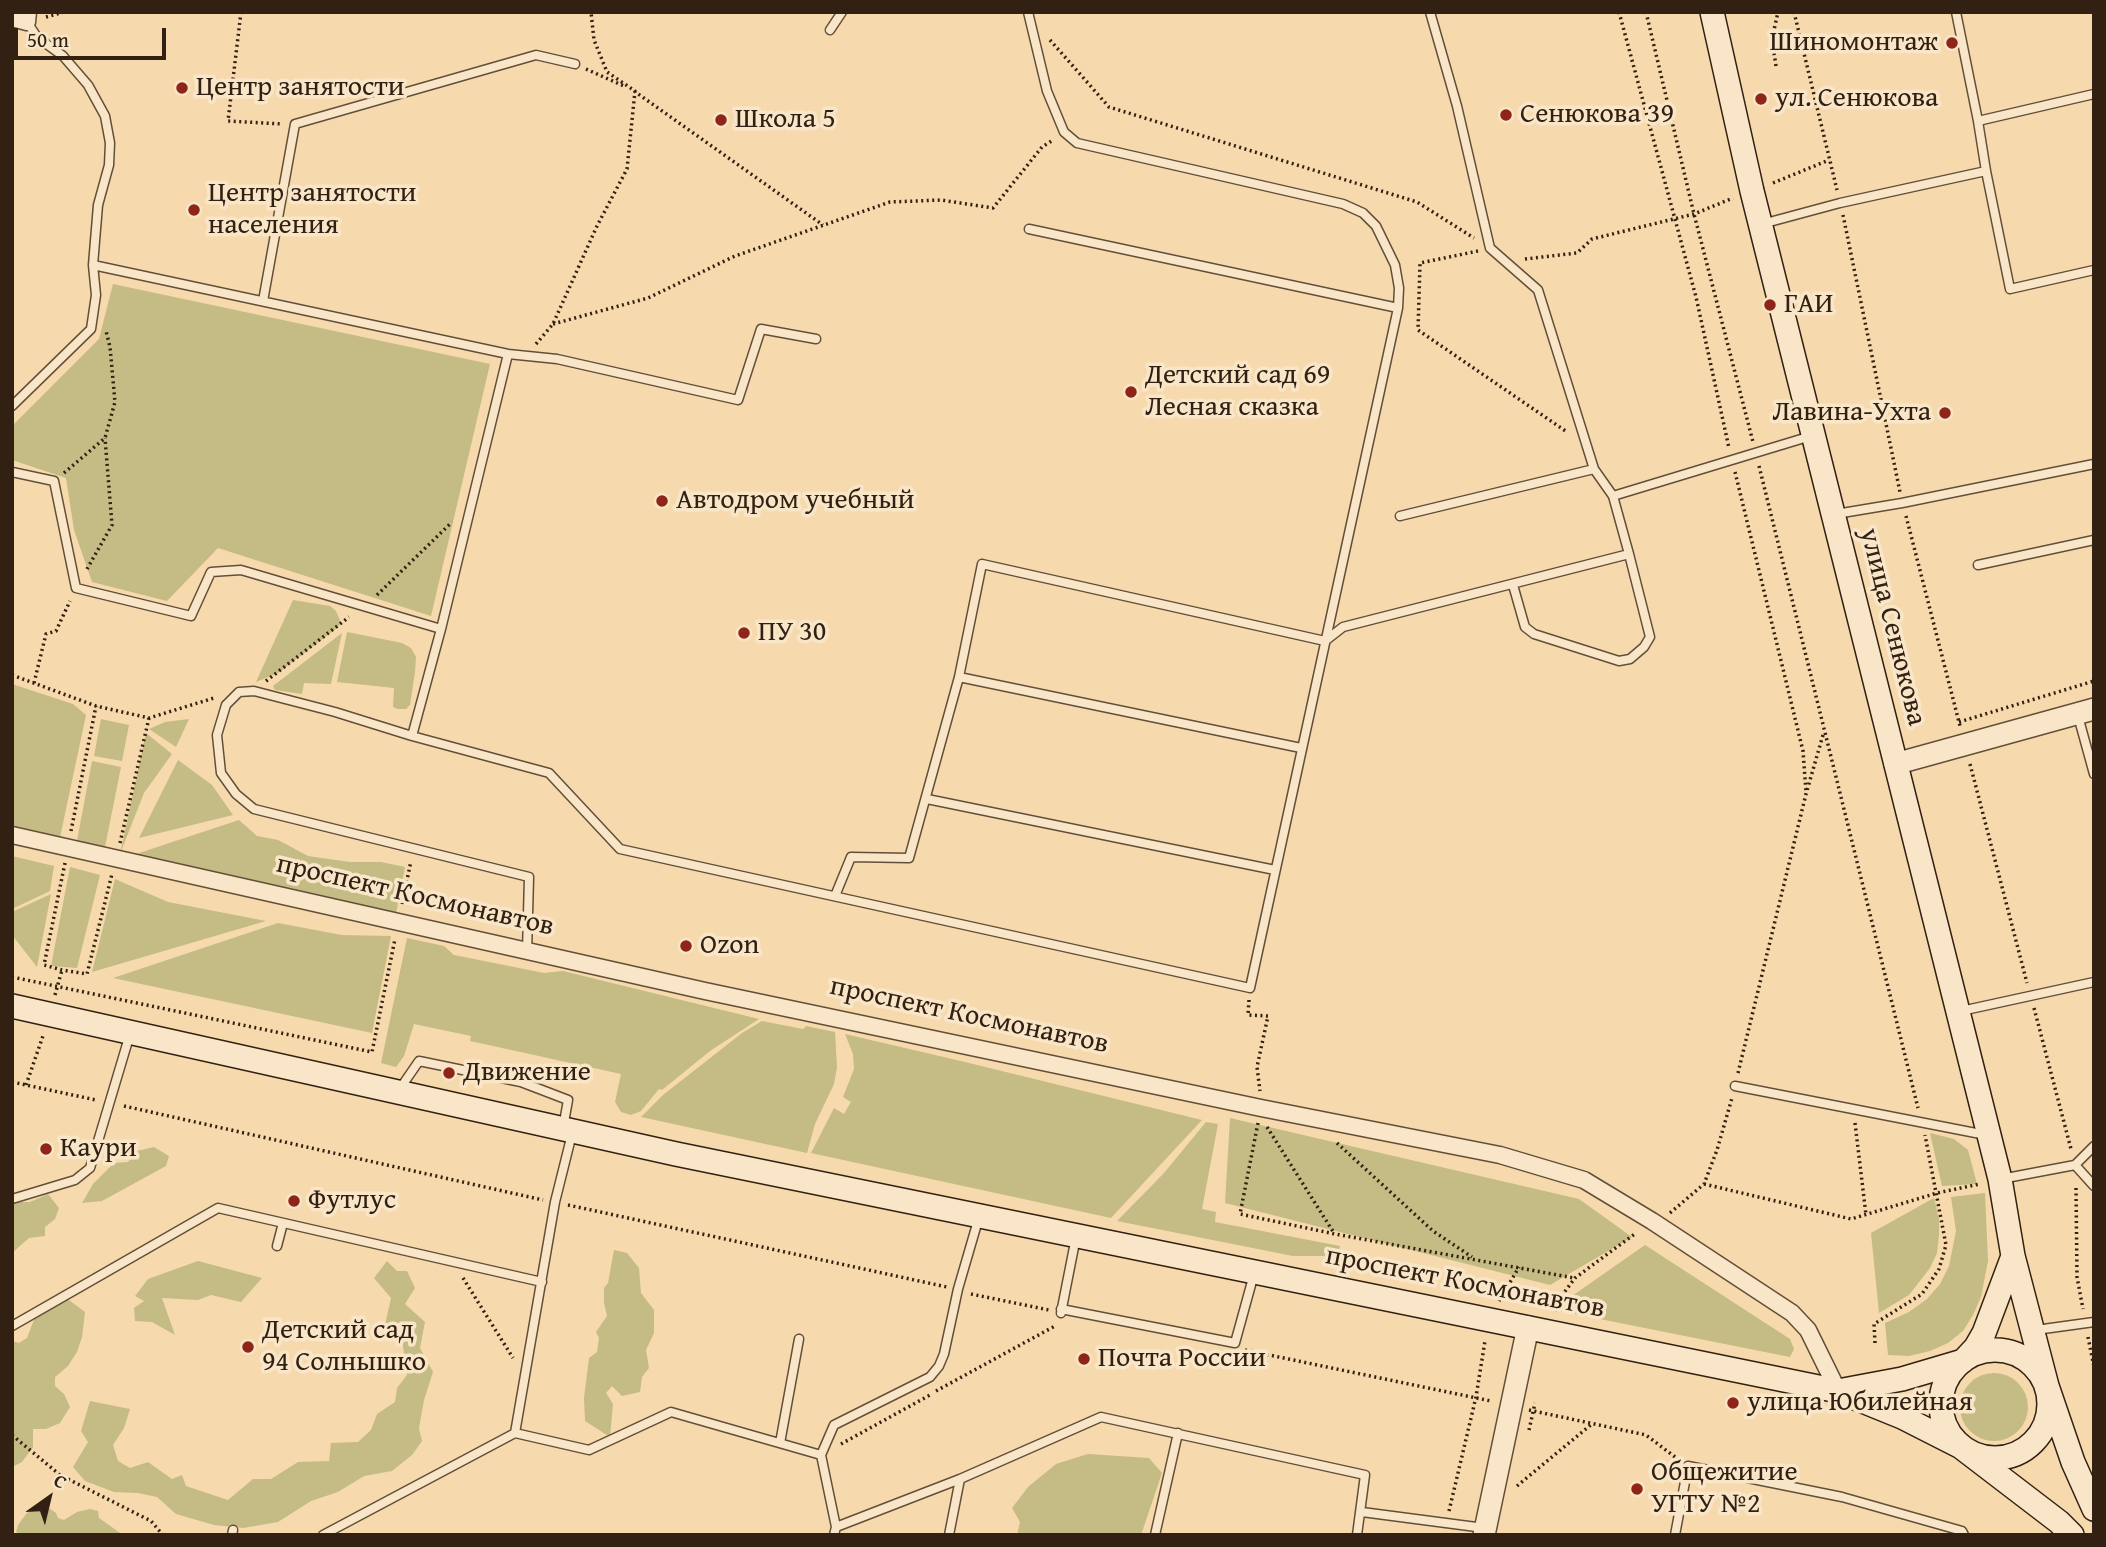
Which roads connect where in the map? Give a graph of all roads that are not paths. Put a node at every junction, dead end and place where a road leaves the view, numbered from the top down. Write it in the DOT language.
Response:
graph roads {
  1 [pos="842,12"];
  2 [pos="1430,12"];
  3 [pos="1712,12"];
  4 [pos="1956,12"];
  5 [pos="1028,14"];
  6 [pos="22,17"];
  7 [pos="830,30"];
  8 [pos="575,64"];
  9 [pos="2094,94"];
  10 [pos="1978,121"];
  11 [pos="1986,171"];
  12 [pos="1760,224"];
  13 [pos="1029,229"];
  14 [pos="93,265"];
  15 [pos="2094,270"];
  16 [pos="263,301"];
  17 [pos="1398,308"];
  18 [pos="816,339"];
  19 [pos="508,354"];
  20 [pos="12,406"];
  21 [pos="1814,435"];
  22 [pos="2094,464"];
  23 [pos="1594,469"];
  24 [pos="12,472"];
  25 [pos="1613,496"];
  26 [pos="1833,514"];
  27 [pos="1400,516"];
  28 [pos="2094,540"];
  29 [pos="1629,554"];
  30 [pos="1978,565"];
  31 [pos="1513,584"];
  32 [pos="441,629"];
  33 [pos="1325,641"];
  34 [pos="959,677"];
  35 [pos="2085,711"];
  36 [pos="412,736"];
  37 [pos="1301,748"];
  38 [pos="1895,764"];
  39 [pos="2094,774"];
  40 [pos="926,799"];
  41 [pos="12,835"];
  42 [pos="1275,870"];
  43 [pos="835,896"];
  44 [pos="527,952"];
  45 [pos="2094,982"];
  46 [pos="12,1006"];
  47 [pos="1958,1011"];
  48 [pos="131,1033"];
  49 [pos="1735,1086"];
  50 [pos="397,1092"];
  51 [pos="568,1130"];
  52 [pos="1989,1136"];
  53 [pos="2094,1146"];
  54 [pos="2076,1166"];
  55 [pos="2000,1180"];
  56 [pos="2094,1186"];
  57 [pos="12,1199"];
  58 [pos="980,1214"];
  59 [pos="284,1223"];
  60 [pos="1077,1235"];
  61 [pos="277,1246"];
  62 [pos="2013,1256"];
  63 [pos="1255,1271"];
  64 [pos="542,1282"];
  65 [pos="2094,1322"];
  66 [pos="12,1326"];
  67 [pos="1538,1328"];
  68 [pos="2033,1330"];
  69 [pos="799,1339"];
  70 [pos="1963,1361"];
  71 [pos="2047,1386"];
  72 [pos="1838,1391"];
  73 [pos="515,1433"];
  74 [pos="1178,1433"];
  75 [pos="780,1443"];
  76 [pos="1961,1447"];
  77 [pos="821,1455"];
  78 [pos="960,1479"];
  79 [pos="2094,1509"];
  80 [pos="1362,1512"];
  81 [pos="835,1531"];
  82 [pos="1485,1531"];
  83 [pos="323,1535"];
  84 [pos="949,1535"];
  85 [pos="1155,1535"];
  86 [pos="1357,1535"];
  87 [pos="1675,1535"];
  88 [pos="1964,1535"];
  89 [pos="2072,1535"];
  1 -- 7 [label="lane"];
  2 -- 23 [label="lane"];
  3 -- 12 [label="main road, улица Сенюкова"];
  4 -- 10 [label="lane"];
  5 -- 17 [label="lane"];
  6 -- 14 [label="lane"];
  8 -- 16 [label="lane"];
  9 -- 10 [label="lane"];
  10 -- 11 [label="lane"];
  11 -- 12 [label="lane"];
  11 -- 15 [label="lane"];
  12 -- 21 [label="main road, улица Сенюкова"];
  13 -- 17 [label="lane"];
  14 -- 16 [label="lane"];
  14 -- 20 [label="lane"];
  16 -- 19 [label="lane"];
  17 -- 33 [label="lane"];
  18 -- 19 [label="lane"];
  19 -- 32 [label="lane"];
  21 -- 25 [label="lane"];
  21 -- 26 [label="main road, улица Сенюкова"];
  22 -- 26 [label="lane"];
  23 -- 25 [label="lane"];
  23 -- 27 [label="lane"];
  24 -- 32 [label="lane"];
  25 -- 29 [label="lane"];
  26 -- 38 [label="main road, улица Сенюкова"];
  28 -- 30 [label="lane"];
  29 -- 31 [label="lane"];
  29 -- 31 [label="lane"];
  31 -- 33 [label="lane"];
  32 -- 36 [label="lane"];
  33 -- 34 [label="lane"];
  33 -- 37 [label="lane"];
  34 -- 37 [label="lane"];
  34 -- 40 [label="lane"];
  35 -- 38 [label="street"];
  35 -- 39 [label="lane"];
  36 -- 43 [label="lane"];
  36 -- 44 [label="lane"];
  37 -- 42 [label="lane"];
  38 -- 47 [label="main road, улица Сенюкова"];
  40 -- 42 [label="lane"];
  40 -- 43 [label="lane"];
  41 -- 44 [label="street, проспект Космонавтов"];
  42 -- 43 [label="lane"];
  44 -- 72 [label="street, проспект Космонавтов"];
  45 -- 47 [label="lane"];
  46 -- 48 [label="main road, проспект Космонавтов"];
  47 -- 52 [label="main road, улица Сенюкова"];
  48 -- 50 [label="main road, проспект Космонавтов"];
  48 -- 57 [label="lane"];
  49 -- 52 [label="lane"];
  50 -- 51 [label="main road, проспект Космонавтов"];
  50 -- 51 [label="lane"];
  51 -- 58 [label="main road, проспект Космонавтов"];
  51 -- 64 [label="lane"];
  52 -- 55 [label="main road, улица Сенюкова"];
  53 -- 54 [label="lane"];
  54 -- 55 [label="lane"];
  54 -- 56 [label="lane"];
  55 -- 62 [label="main road, улица Сенюкова"];
  58 -- 60 [label="main road, проспект Космонавтов"];
  58 -- 77 [label="lane"];
  59 -- 61 [label="lane"];
  59 -- 64 [label="lane"];
  59 -- 66 [label="lane"];
  60 -- 63 [label="main road, проспект Космонавтов"];
  60 -- 63 [label="lane"];
  62 -- 68 [label="main road, улица Сенюкова"];
  62 -- 70 [label="main road"];
  63 -- 67 [label="main road, проспект Космонавтов"];
  64 -- 73 [label="lane"];
  65 -- 68 [label="lane"];
  67 -- 72 [label="main road, проспект Космонавтов"];
  67 -- 82 [label="street"];
  68 -- 71 [label="main road, улица Сенюкова"];
  69 -- 75 [label="lane"];
  70 -- 71 [label="main road, улица Сенюкова"];
  70 -- 72 [label="main road, проспект Космонавтов"];
  70 -- 76 [label="main road"];
  71 -- 76 [label="main road, улица Сенюкова"];
  71 -- 79 [label="main road, улица Сенюкова"];
  72 -- 76 [label="main road, проспект Космонавтов"];
  73 -- 75 [label="lane"];
  73 -- 83 [label="lane"];
  74 -- 78 [label="lane"];
  74 -- 80 [label="lane"];
  74 -- 85 [label="lane"];
  75 -- 77 [label="lane"];
  76 -- 89 [label="main road"];
  77 -- 81 [label="lane"];
  78 -- 81 [label="lane"];
  78 -- 84 [label="lane"];
  80 -- 82 [label="lane"];
  80 -- 86 [label="lane"];
  87 -- 88 [label="lane"];
}
